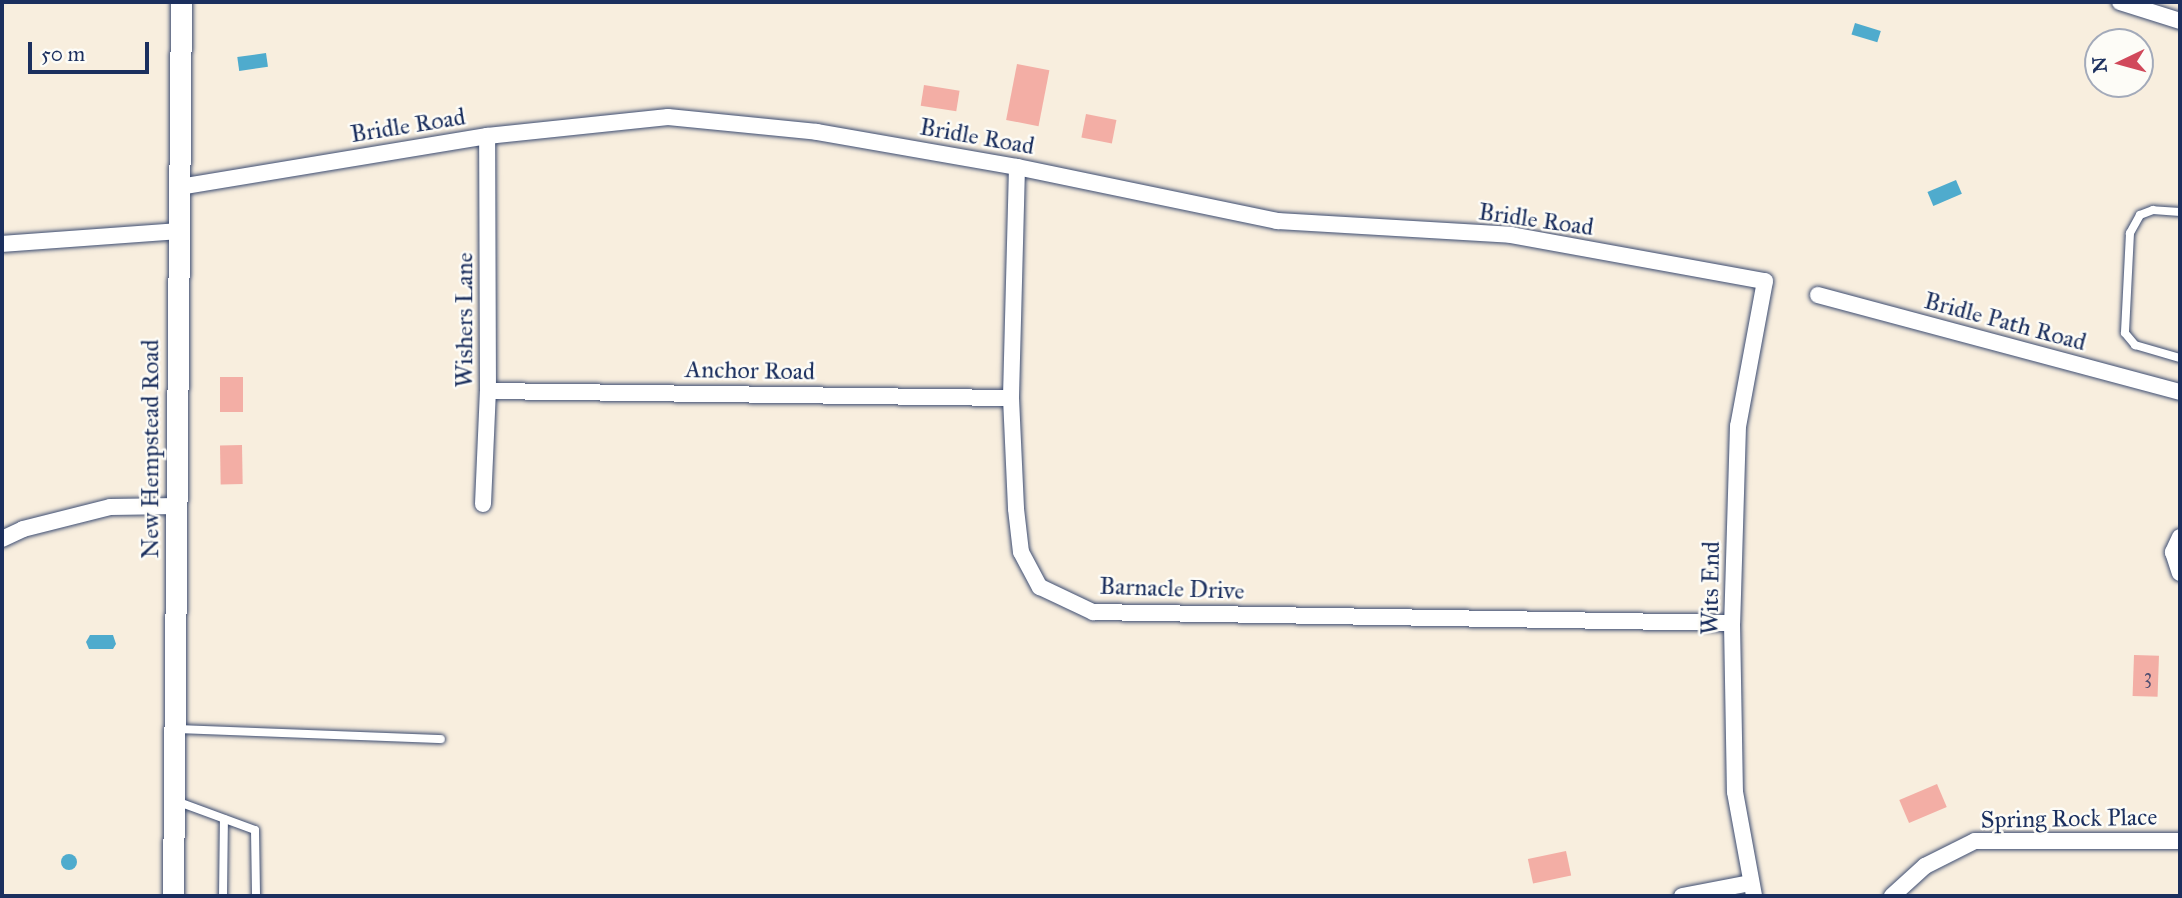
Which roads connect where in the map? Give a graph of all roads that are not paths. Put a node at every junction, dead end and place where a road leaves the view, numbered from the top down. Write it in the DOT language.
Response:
graph roads {
  1 [pos="181,2"];
  2 [pos="2120,2"];
  3 [pos="2180,21"];
  4 [pos="488,136"];
  5 [pos="1017,167"];
  6 [pos="179,187"];
  7 [pos="2180,212"];
  8 [pos="179,231"];
  9 [pos="2,244"];
  10 [pos="1765,281"];
  11 [pos="1818,295"];
  12 [pos="2180,358"];
  13 [pos="488,391"];
  14 [pos="2180,393"];
  15 [pos="1012,398"];
  16 [pos="483,504"];
  17 [pos="178,506"];
  18 [pos="2180,537"];
  19 [pos="2,539"];
  20 [pos="2180,573"];
  21 [pos="1732,623"];
  22 [pos="175,729"];
  23 [pos="441,739"];
  24 [pos="174,800"];
  25 [pos="224,819"];
  26 [pos="2180,841"];
  27 [pos="1752,890"];
  28 [pos="173,896"];
  29 [pos="223,896"];
  30 [pos="256,896"];
  31 [pos="1682,896"];
  32 [pos="1892,896"];
  1 -- 6 [label="street, New Hempstead Road"];
  2 -- 3 [label="street"];
  4 -- 5 [label="street, Bridle Road"];
  4 -- 6 [label="street, Bridle Road"];
  4 -- 13 [label="street, Wishers Lane"];
  5 -- 10 [label="street, Bridle Road"];
  5 -- 15 [label="street, Barnacle Drive"];
  6 -- 8 [label="street, New Hempstead Road"];
  7 -- 12 [label="lane"];
  8 -- 9 [label="street"];
  8 -- 17 [label="street, New Hempstead Road"];
  10 -- 21 [label="street, Wits End"];
  11 -- 14 [label="street, Bridle Path Road"];
  13 -- 15 [label="street, Anchor Road"];
  13 -- 16 [label="street, Wishers Lane"];
  15 -- 21 [label="street, Barnacle Drive"];
  17 -- 19 [label="street"];
  17 -- 22 [label="street, New Hempstead Road"];
  18 -- 20 [label="street"];
  21 -- 27 [label="street, Wits End"];
  22 -- 23 [label="lane"];
  22 -- 24 [label="street, New Hempstead Road"];
  24 -- 25 [label="lane"];
  24 -- 28 [label="street, New Hempstead Road"];
  25 -- 29 [label="lane"];
  25 -- 30 [label="lane"];
  26 -- 32 [label="street, Spring Rock Place"];
  27 -- 31 [label="street"];
}
